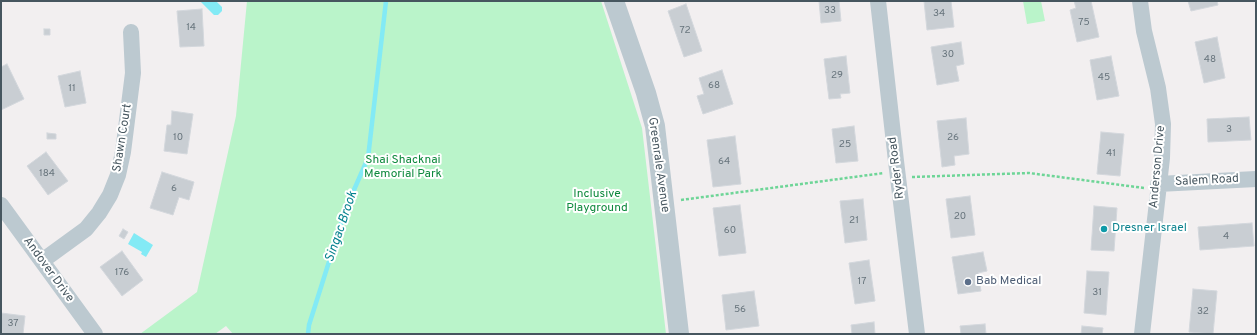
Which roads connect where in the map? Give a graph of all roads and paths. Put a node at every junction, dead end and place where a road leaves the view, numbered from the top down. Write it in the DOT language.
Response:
graph roads {
  1 [pos="614,1"];
  2 [pos="878,1"];
  3 [pos="1140,1"];
  4 [pos="131,32"];
  5 [pos="897,175"];
  6 [pos="1256,179"];
  7 [pos="1158,187"];
  8 [pos="664,202"];
  9 [pos="1,205"];
  10 [pos="42,261"];
  11 [pos="95,334"];
  12 [pos="679,334"];
  13 [pos="917,334"];
  14 [pos="1142,334"];
  1 -- 8 [label="street, Greenrale Avenue"];
  2 -- 5 [label="street, Ryder Road"];
  3 -- 7 [label="street, Anderson Drive"];
  4 -- 10 [label="street, Shawn Court"];
  5 -- 7 [label="path"];
  5 -- 8 [label="path"];
  5 -- 13 [label="street, Ryder Road"];
  6 -- 7 [label="street, Salem Road"];
  7 -- 14 [label="street, Anderson Drive"];
  8 -- 12 [label="street, Greenrale Avenue"];
  9 -- 10 [label="street, Andover Drive"];
  10 -- 11 [label="street, Andover Drive"];
}
